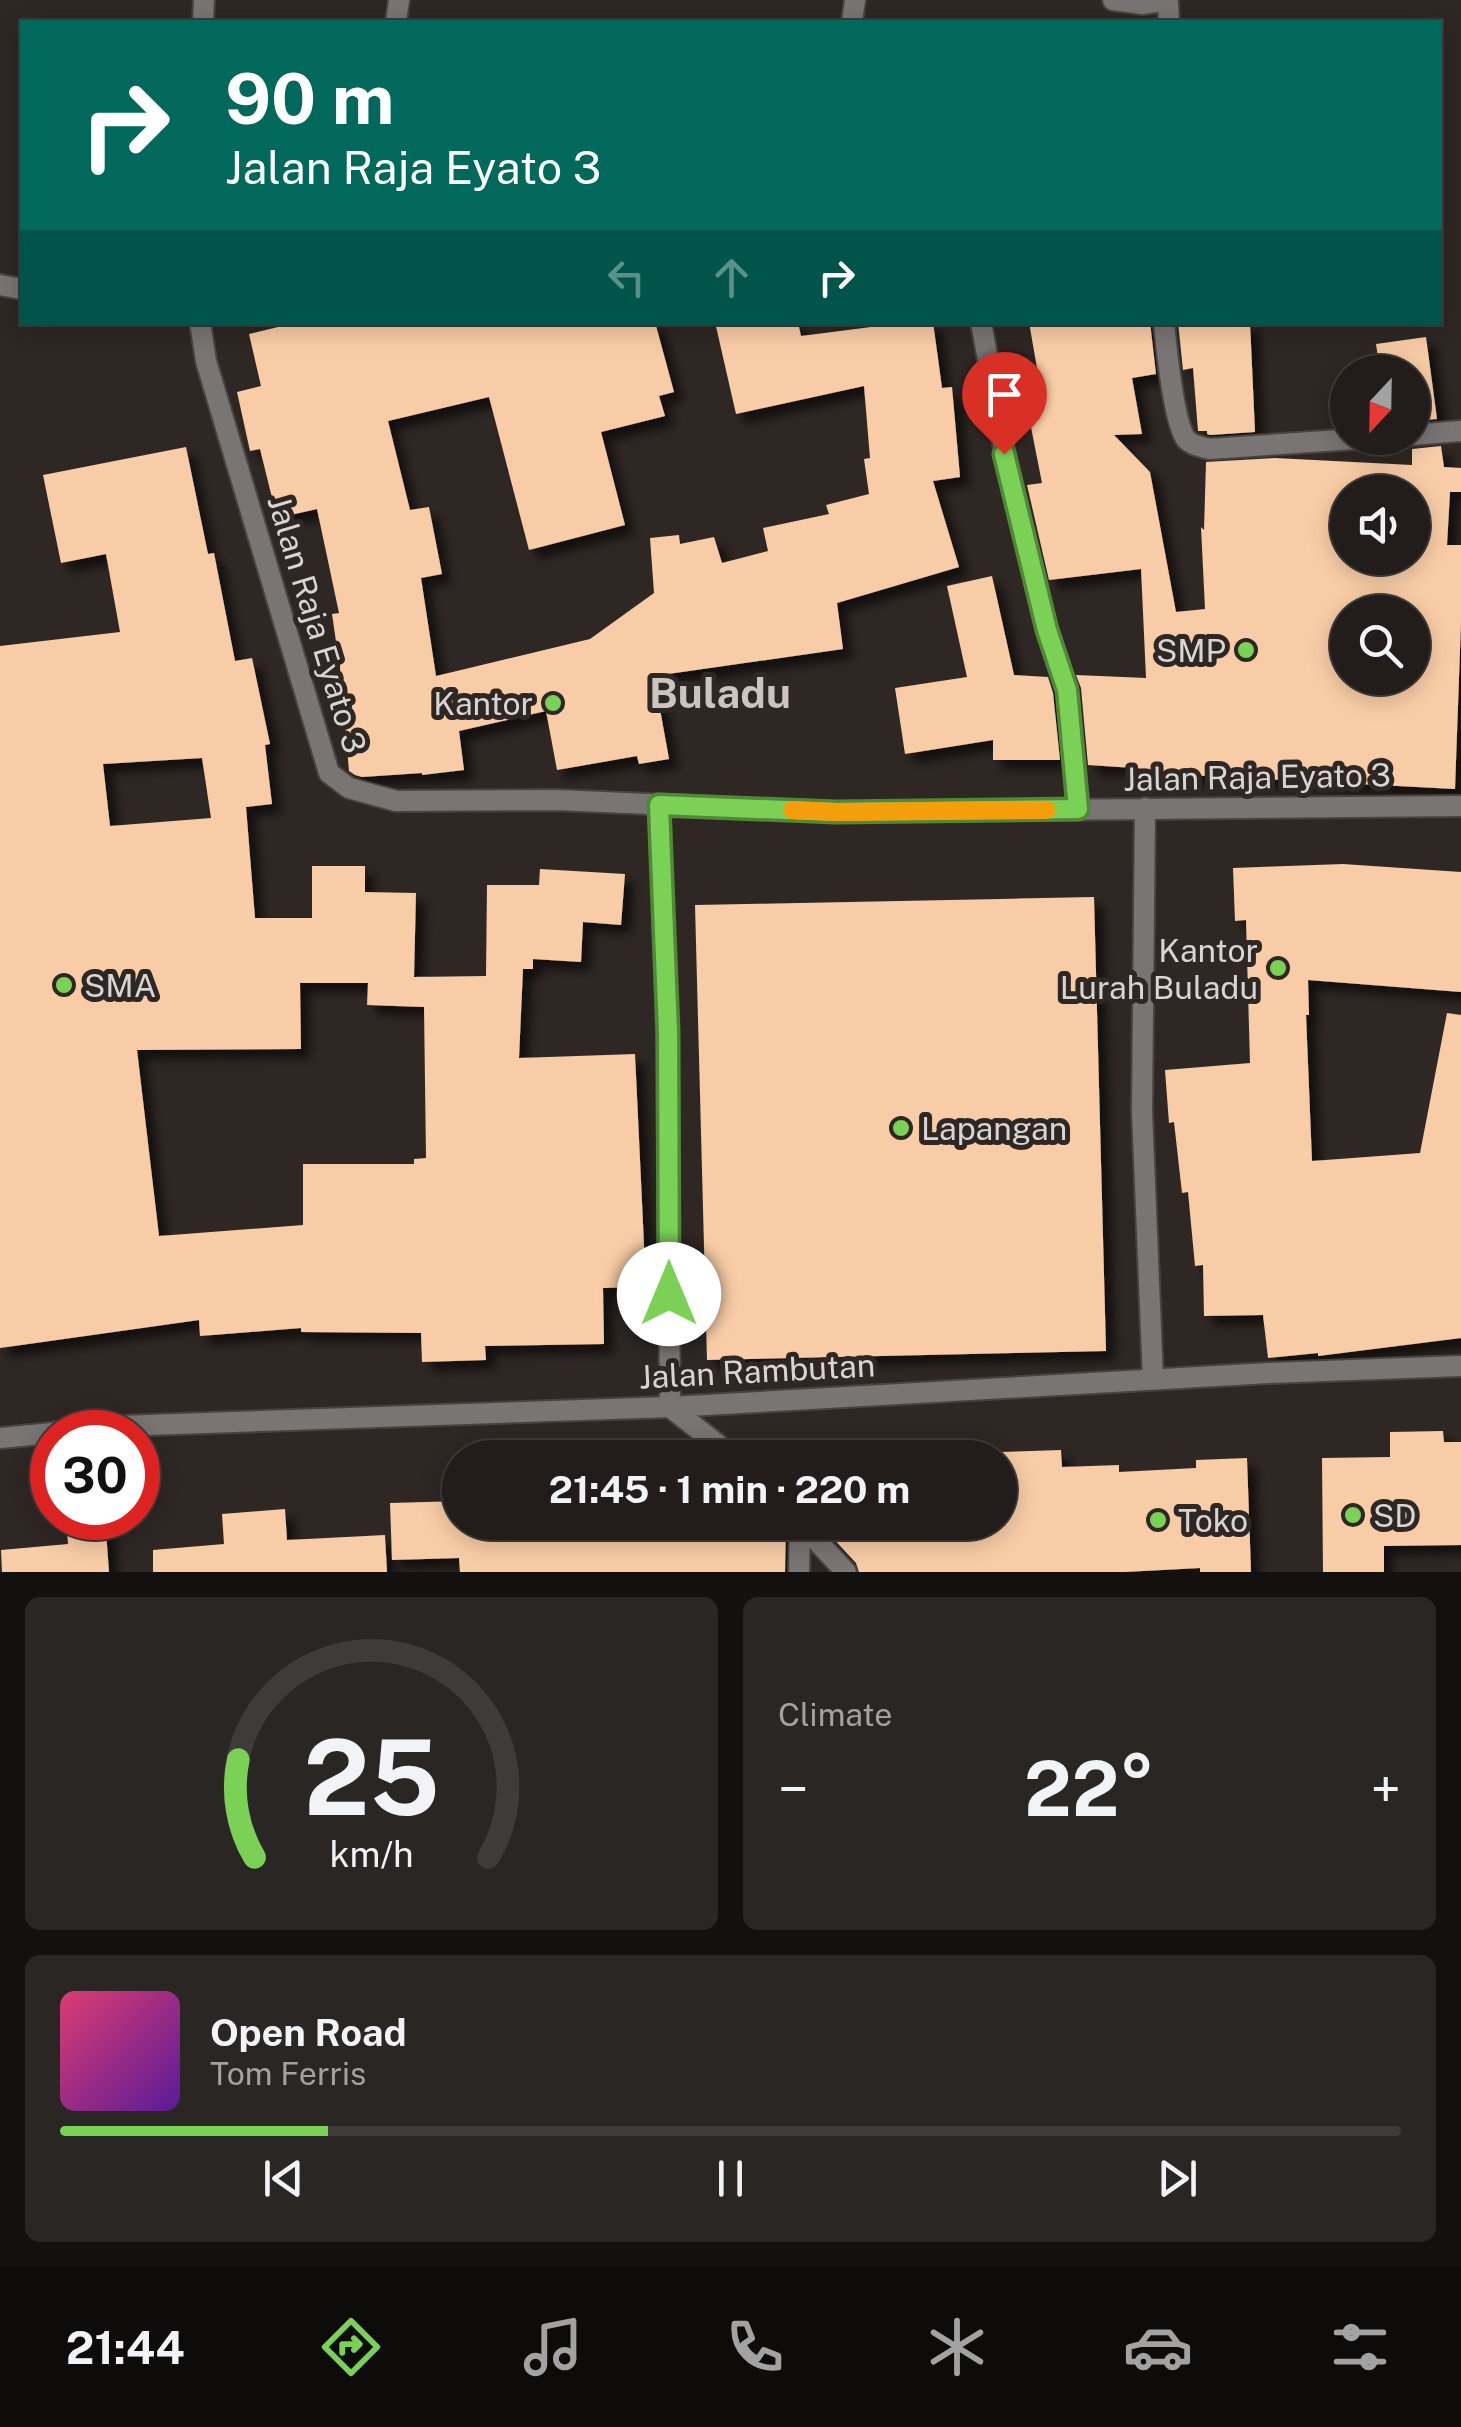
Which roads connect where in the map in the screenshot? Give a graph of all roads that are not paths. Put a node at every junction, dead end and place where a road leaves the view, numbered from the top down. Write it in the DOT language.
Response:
graph roads {
  1 [pos="1114,0"];
  2 [pos="1172,8"];
  3 [pos="200,325"];
  4 [pos="982,325"];
  5 [pos="1164,325"];
  6 [pos="1461,431"];
  7 [pos="1430,433"];
  8 [pos="1330,441"];
  9 [pos="659,805"];
  10 [pos="1461,806"];
  11 [pos="1145,808"];
  12 [pos="1078,809"];
  13 [pos="1461,1366"];
  14 [pos="1152,1380"];
  15 [pos="670,1407"];
  16 [pos="160,1425"];
  17 [pos="30,1435"];
  18 [pos="0,1438"];
  19 [pos="713,1440"];
  20 [pos="799,1540"];
  21 [pos="815,1540"];
  22 [pos="798,1572"];
  23 [pos="846,1572"];
  1 -- 2 [label="street"];
  3 -- 9 [label="street, Jalan Raja Eyato 3"];
  4 -- 12 [label="street"];
  5 -- 8 [label="street"];
  6 -- 7 [label="street"];
  9 -- 12 [label="street, Jalan Raja Eyato 3"];
  9 -- 15 [label="street"];
  10 -- 11 [label="street, Jalan Raja Eyato 3"];
  11 -- 12 [label="street, Jalan Raja Eyato 3"];
  11 -- 14 [label="street"];
  13 -- 14 [label="street, Jalan Rambutan"];
  14 -- 15 [label="street, Jalan Rambutan"];
  15 -- 16 [label="street, Jalan Rambutan"];
  15 -- 19 [label="street"];
  17 -- 18 [label="street, Jalan Rambutan"];
  20 -- 22 [label="street"];
  21 -- 23 [label="street"];
}
